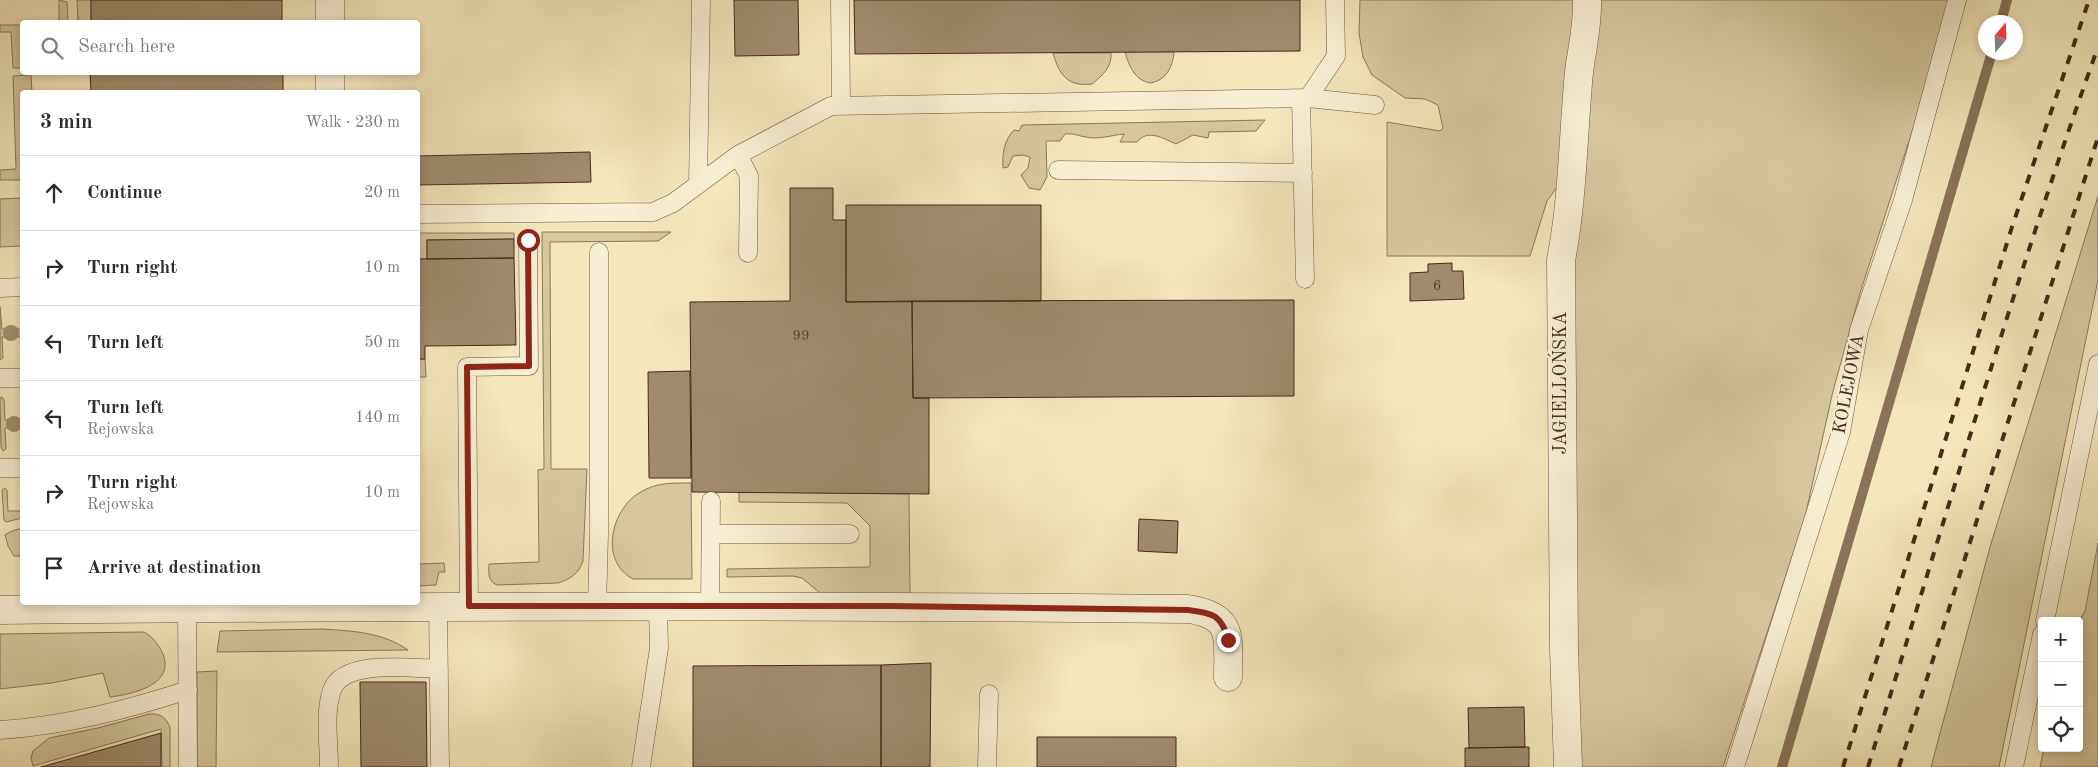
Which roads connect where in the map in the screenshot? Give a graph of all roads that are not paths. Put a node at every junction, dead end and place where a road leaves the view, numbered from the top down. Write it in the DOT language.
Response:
graph roads {
  1 [pos="330,0"];
  2 [pos="701,0"];
  3 [pos="840,0"];
  4 [pos="1335,0"];
  5 [pos="1587,0"];
  6 [pos="1957,0"];
  7 [pos="330,20"];
  8 [pos="330,75"];
  9 [pos="330,90"];
  10 [pos="1305,98"];
  11 [pos="841,105"];
  12 [pos="1375,105"];
  13 [pos="738,155"];
  14 [pos="1058,170"];
  15 [pos="1303,173"];
  16 [pos="698,184"];
  17 [pos="420,214"];
  18 [pos="528,240"];
  19 [pos="599,252"];
  20 [pos="748,253"];
  21 [pos="1305,279"];
  22 [pos="20,287"];
  23 [pos="0,288"];
  24 [pos="2098,364"];
  25 [pos="0,378"];
  26 [pos="20,378"];
  27 [pos="0,468"];
  28 [pos="20,468"];
  29 [pos="711,501"];
  30 [pos="711,534"];
  31 [pos="850,534"];
  32 [pos="293,605"];
  33 [pos="383,605"];
  34 [pos="438,606"];
  35 [pos="469,606"];
  36 [pos="597,606"];
  37 [pos="658,606"];
  38 [pos="710,606"];
  39 [pos="187,608"];
  40 [pos="0,610"];
  41 [pos="2046,617"];
  42 [pos="2038,653"];
  43 [pos="439,668"];
  44 [pos="1228,677"];
  45 [pos="188,690"];
  46 [pos="989,694"];
  47 [pos="0,730"];
  48 [pos="188,767"];
  49 [pos="329,767"];
  50 [pos="440,767"];
  51 [pos="641,767"];
  52 [pos="987,767"];
  53 [pos="1568,767"];
  54 [pos="1735,767"];
  55 [pos="2014,767"];
  1 -- 7 [label="street"];
  2 -- 16 [label="lane"];
  3 -- 11 [label="lane"];
  4 -- 10 [label="lane"];
  5 -- 53 [label="street, JAGIELLOŃSKA"];
  6 -- 54 [label="lane, KOLEJOWA"];
  8 -- 9 [label="street"];
  10 -- 11 [label="lane"];
  10 -- 12 [label="lane"];
  10 -- 15 [label="lane"];
  11 -- 13 [label="lane"];
  13 -- 16 [label="lane"];
  13 -- 20 [label="lane"];
  14 -- 15 [label="lane"];
  15 -- 21 [label="lane"];
  16 -- 17 [label="lane"];
  18 -- 35 [label="lane"];
  19 -- 36 [label="lane"];
  22 -- 23 [label="lane"];
  24 -- 41 [label="lane"];
  25 -- 26 [label="lane"];
  27 -- 28 [label="lane"];
  29 -- 30 [label="lane"];
  30 -- 31 [label="lane"];
  30 -- 38 [label="lane"];
  32 -- 39 [label="street"];
  33 -- 34 [label="street"];
  34 -- 35 [label="street"];
  34 -- 43 [label="lane"];
  35 -- 36 [label="street"];
  36 -- 37 [label="street"];
  37 -- 38 [label="street"];
  37 -- 51 [label="lane"];
  38 -- 44 [label="street"];
  39 -- 40 [label="street"];
  39 -- 45 [label="lane"];
  42 -- 55 [label="lane"];
  43 -- 49 [label="lane"];
  43 -- 50 [label="lane"];
  45 -- 47 [label="lane"];
  45 -- 48 [label="lane"];
  46 -- 52 [label="lane"];
}
